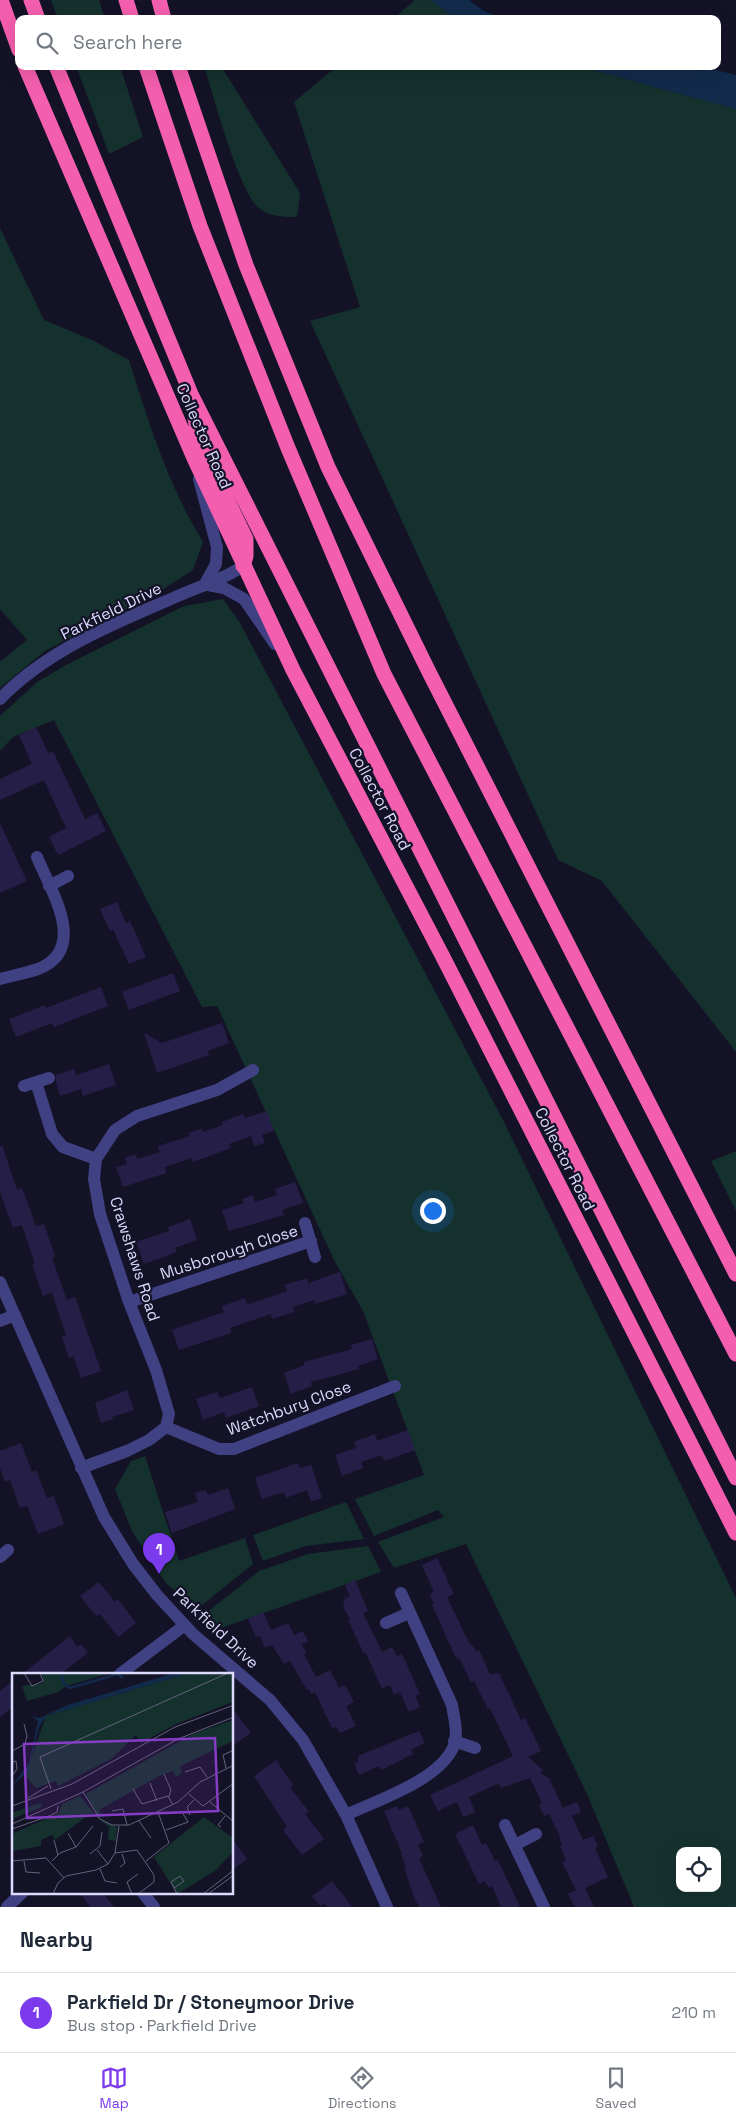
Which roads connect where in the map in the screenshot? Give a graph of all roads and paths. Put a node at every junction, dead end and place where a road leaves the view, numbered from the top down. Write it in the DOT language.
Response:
graph roads {
  1 [pos="1,0"];
  2 [pos="31,0"];
  3 [pos="126,0"];
  4 [pos="159,0"];
  5 [pos="37,15"];
  6 [pos="131,15"];
  7 [pos="163,15"];
  8 [pos="15,39"];
  9 [pos="26,70"];
  10 [pos="58,70"];
  11 [pos="147,70"];
  12 [pos="179,70"];
  13 [pos="191,394"];
  14 [pos="194,458"];
  15 [pos="243,566"];
  16 [pos="205,584"];
  17 [pos="293,670"];
  18 [pos="0,699"];
  19 [pos="37,857"];
  20 [pos="68,876"];
  21 [pos="49,886"];
  22 [pos="0,979"];
  23 [pos="253,1070"];
  24 [pos="49,1078"];
  25 [pos="96,1158"];
  26 [pos="305,1223"];
  27 [pos="311,1241"];
  28 [pos="315,1257"];
  29 [pos="736,1274"];
  30 [pos="0,1282"];
  31 [pos="130,1302"];
  32 [pos="15,1315"];
  33 [pos="0,1321"];
  34 [pos="736,1354"];
  35 [pos="395,1386"];
  36 [pos="166,1427"];
  37 [pos="81,1468"];
  38 [pos="736,1478"];
  39 [pos="736,1533"];
  40 [pos="400,1593"];
  41 [pos="409,1613"];
  42 [pos="386,1623"];
  43 [pos="185,1625"];
  44 [pos="121,1673"];
  45 [pos="454,1741"];
  46 [pos="475,1748"];
  47 [pos="346,1815"];
  48 [pos="504,1825"];
  49 [pos="536,1834"];
  50 [pos="515,1845"];
  51 [pos="21,1894"];
  52 [pos="144,1894"];
  53 [pos="7,1907"];
  54 [pos="154,1907"];
  55 [pos="387,1907"];
  56 [pos="544,1907"];
  1 -- 8 [label="highway"];
  2 -- 5 [label="highway"];
  3 -- 6 [label="highway"];
  4 -- 7 [label="highway"];
  9 -- 14 [label="highway, Collector Road"];
  10 -- 13 [label="highway, Collector Road"];
  11 -- 34 [label="highway"];
  12 -- 29 [label="highway"];
  13 -- 15 [label="highway"];
  13 -- 38 [label="highway, Collector Road"];
  14 -- 15 [label="highway, Collector Road"];
  14 -- 16 [label="street"];
  15 -- 16 [label="street, Parkfield Drive"];
  15 -- 17 [label="highway, Collector Road"];
  16 -- 17 [label="street"];
  16 -- 18 [label="street, Parkfield Drive"];
  17 -- 39 [label="highway, Collector Road"];
  19 -- 21 [label="street"];
  20 -- 21 [label="street"];
  21 -- 22 [label="street"];
  23 -- 25 [label="street"];
  24 -- 25 [label="street"];
  25 -- 31 [label="street, Crawshaws Road"];
  26 -- 27 [label="street, Musborough Close"];
  27 -- 28 [label="street, Musborough Close"];
  27 -- 31 [label="street, Musborough Close"];
  30 -- 32 [label="street, Parkfield Drive"];
  31 -- 36 [label="street, Crawshaws Road"];
  32 -- 33 [label="street"];
  32 -- 37 [label="street, Parkfield Drive"];
  35 -- 36 [label="street, Watchbury Close"];
  36 -- 37 [label="street"];
  37 -- 43 [label="street, Parkfield Drive"];
  40 -- 41 [label="street"];
  41 -- 42 [label="street"];
  41 -- 45 [label="street"];
  43 -- 44 [label="street"];
  43 -- 47 [label="street, Parkfield Drive"];
  45 -- 46 [label="street"];
  45 -- 47 [label="street"];
  47 -- 55 [label="street, Parkfield Drive"];
  48 -- 50 [label="street"];
  49 -- 50 [label="street"];
  50 -- 56 [label="street"];
  51 -- 53 [label="street"];
  52 -- 54 [label="street"];
}
